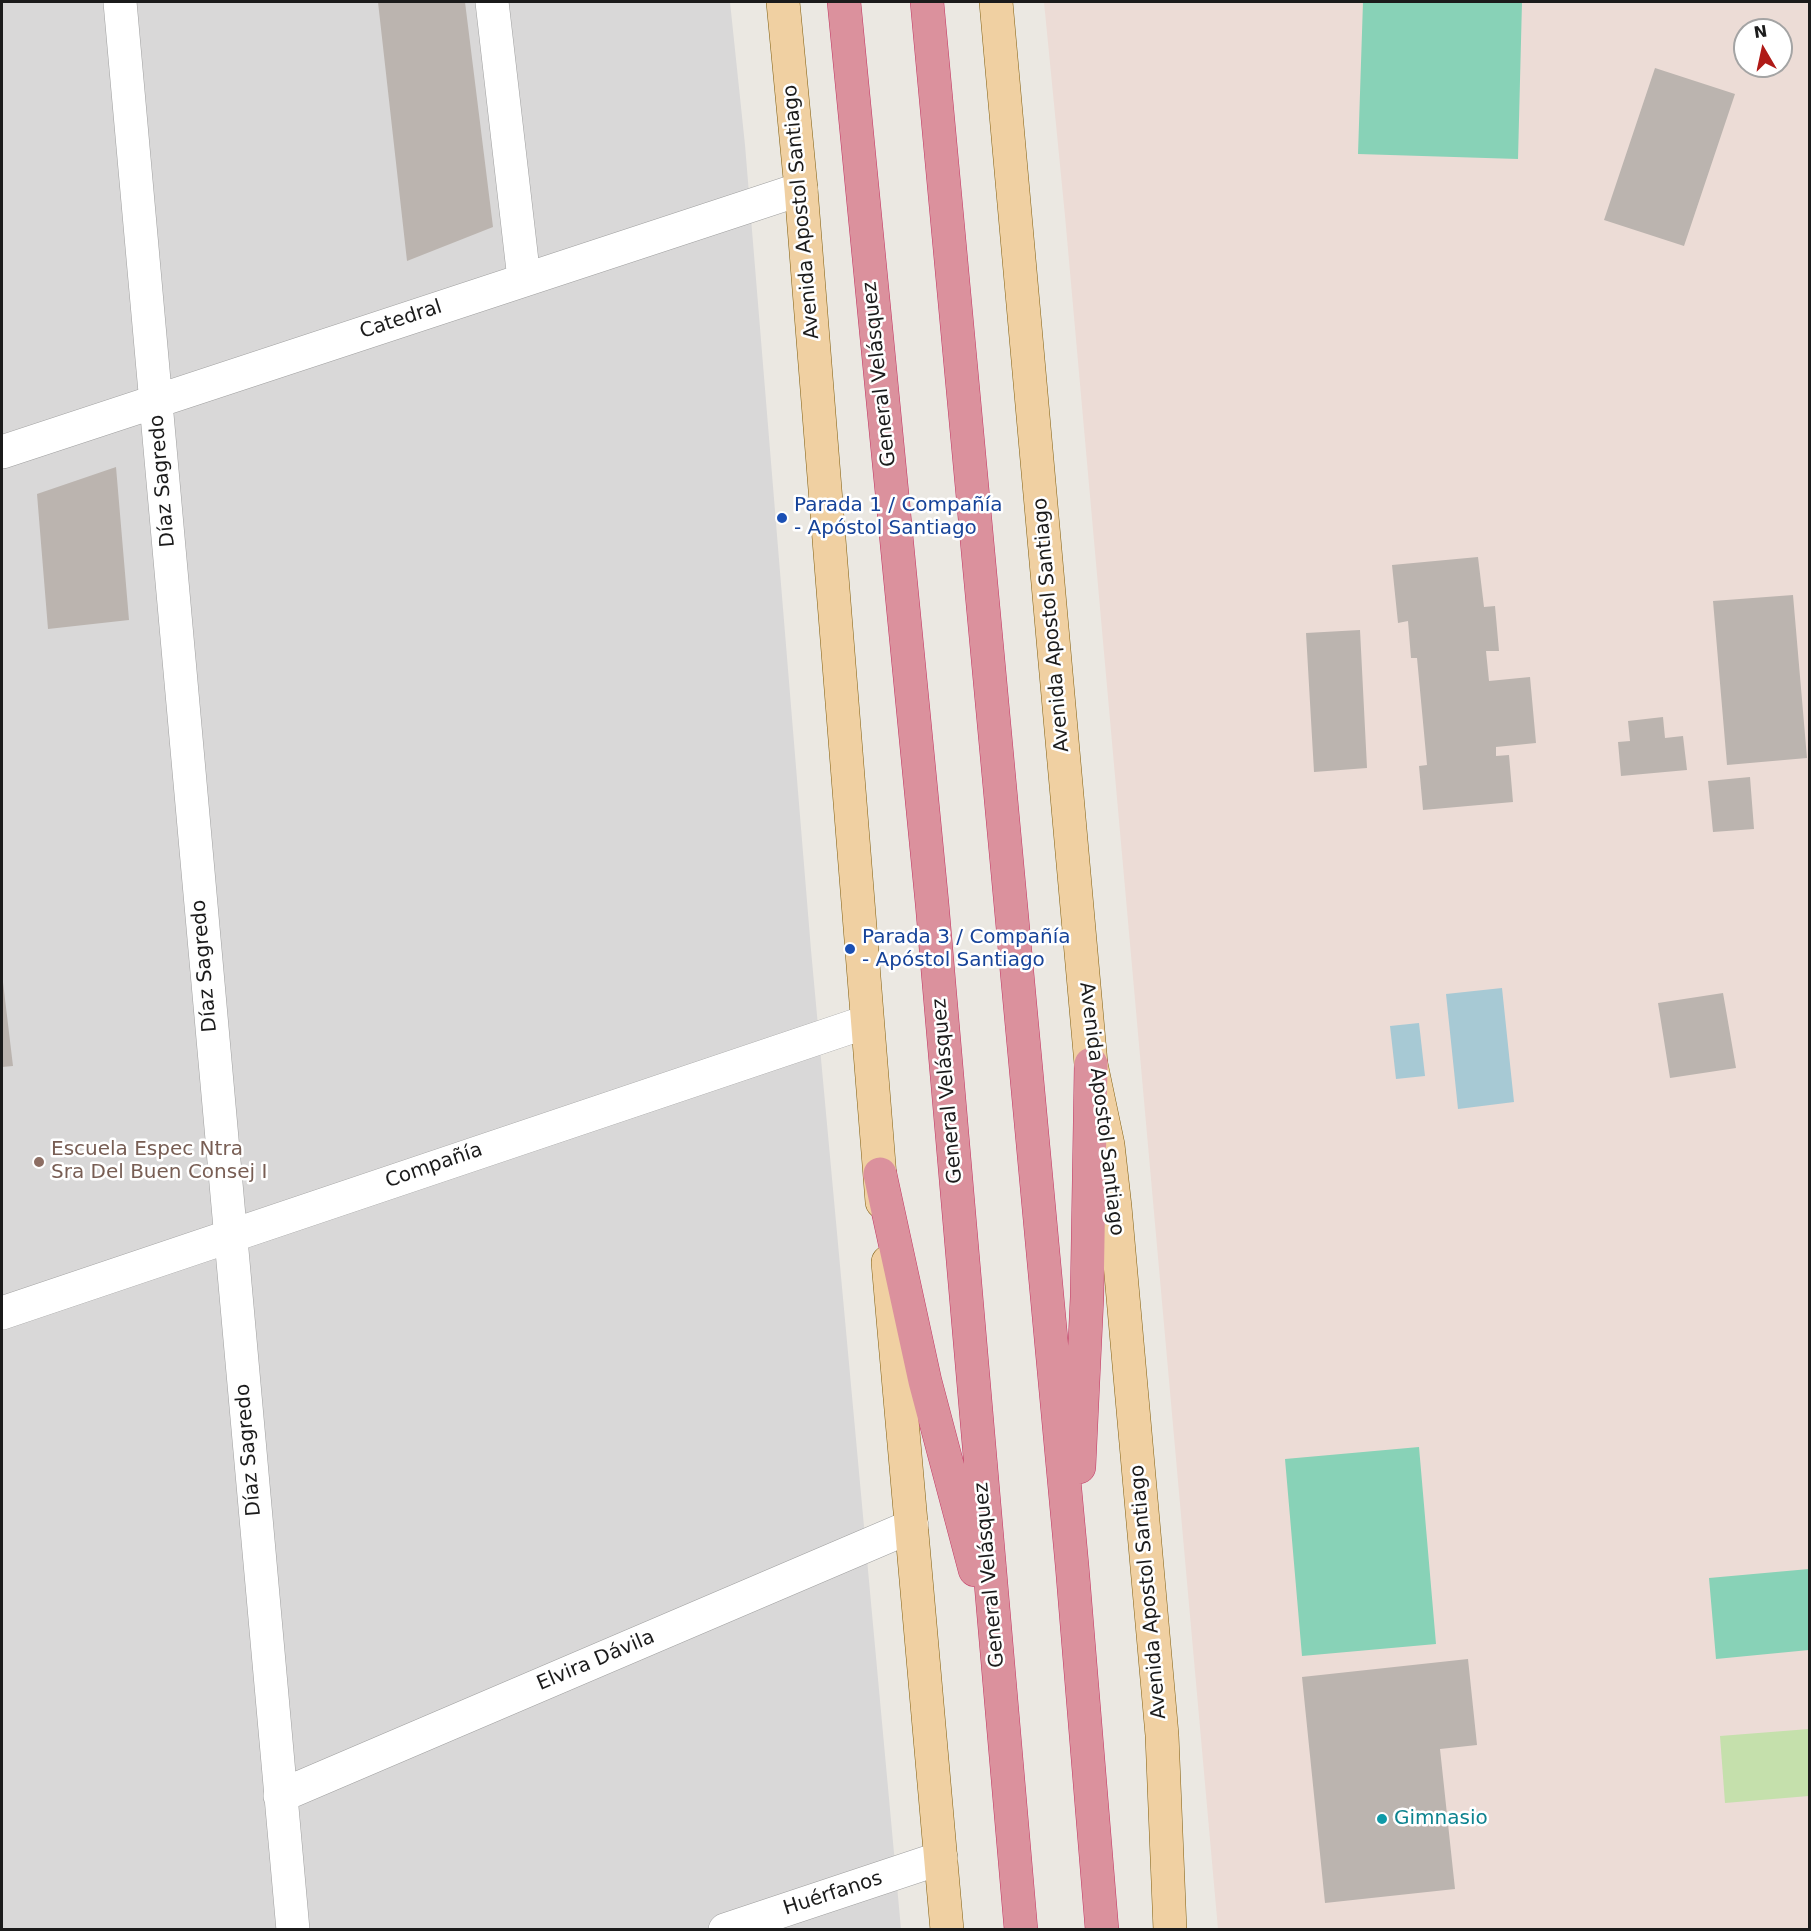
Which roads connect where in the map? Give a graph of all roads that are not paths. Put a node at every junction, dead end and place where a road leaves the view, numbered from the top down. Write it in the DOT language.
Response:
graph roads {
  1 [pos="120,2"];
  2 [pos="492,2"];
  3 [pos="783,2"];
  4 [pos="844,2"];
  5 [pos="927,2"];
  6 [pos="996,2"];
  7 [pos="801,189"];
  8 [pos="524,279"];
  9 [pos="155,401"];
  10 [pos="2,452"];
  11 [pos="866,1022"];
  12 [pos="1091,1064"];
  13 [pos="880,1174"];
  14 [pos="230,1236"];
  15 [pos="2,1313"];
  16 [pos="912,1526"];
  17 [pos="1072,1565"];
  18 [pos="998,1658"];
  19 [pos="280,1796"];
  20 [pos="941,1858"];
  21 [pos="293,1929"];
  22 [pos="725,1929"];
  23 [pos="947,1929"];
  24 [pos="1021,1929"];
  25 [pos="1102,1929"];
  26 [pos="1170,1929"];
  1 -- 9 [label="street, Díaz Sagredo"];
  2 -- 8 [label="street"];
  3 -- 7 [label="main road, Avenida Apostol Santiago"];
  4 -- 18 [label="highway, General Velásquez"];
  5 -- 17 [label="highway"];
  6 -- 12 [label="main road, Avenida Apostol Santiago"];
  7 -- 8 [label="street, Catedral"];
  7 -- 11 [label="main road, Avenida Apostol Santiago"];
  8 -- 9 [label="street, Catedral"];
  9 -- 10 [label="street, Catedral"];
  9 -- 14 [label="street, Díaz Sagredo"];
  11 -- 13 [label="main road, Avenida Apostol Santiago"];
  11 -- 14 [label="street, Compañía"];
  12 -- 17 [label="highway"];
  12 -- 26 [label="main road, Avenida Apostol Santiago"];
  13 -- 16 [label="main road, Avenida Apostol Santiago"];
  13 -- 18 [label="highway"];
  14 -- 15 [label="street, Compañía"];
  14 -- 19 [label="street, Díaz Sagredo"];
  16 -- 19 [label="street, Elvira Dávila"];
  16 -- 20 [label="main road, Avenida Apostol Santiago"];
  17 -- 25 [label="highway"];
  18 -- 24 [label="highway, General Velásquez"];
  19 -- 21 [label="street, Díaz Sagredo"];
  20 -- 22 [label="street, Huérfanos"];
  20 -- 23 [label="main road, Avenida Apostol Santiago"];
}
